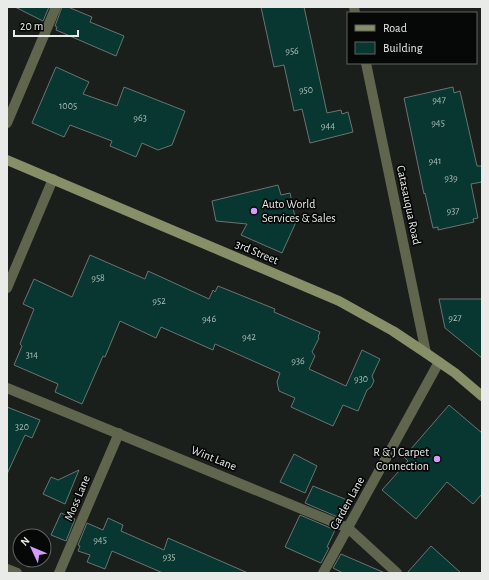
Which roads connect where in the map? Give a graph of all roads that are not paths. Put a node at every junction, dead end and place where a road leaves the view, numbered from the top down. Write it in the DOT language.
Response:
graph roads {
  1 [pos="56,7"];
  2 [pos="366,64"];
  3 [pos="7,123"];
  4 [pos="7,160"];
  5 [pos="53,179"];
  6 [pos="7,288"];
  7 [pos="426,353"];
  8 [pos="439,362"];
  9 [pos="7,388"];
  10 [pos="482,396"];
  11 [pos="119,433"];
  12 [pos="348,528"];
  13 [pos="7,569"];
  14 [pos="17,573"];
  15 [pos="59,573"];
  16 [pos="323,573"];
  17 [pos="397,573"];
  1 -- 3 [label="street"];
  2 -- 7 [label="street, Catasauqua Road"];
  4 -- 5 [label="main road, 3rd Street"];
  5 -- 6 [label="street"];
  5 -- 7 [label="main road, 3rd Street"];
  7 -- 8 [label="main road, 3rd Street"];
  8 -- 10 [label="main road, 3rd Street"];
  8 -- 12 [label="street, Garden Lane"];
  9 -- 11 [label="street, Wint Lane"];
  11 -- 12 [label="street, Wint Lane"];
  11 -- 15 [label="street, Moss Lane"];
  12 -- 16 [label="street, Garden Lane"];
  12 -- 17 [label="street, Wint Lane"];
  13 -- 14 [label="street"];
}
